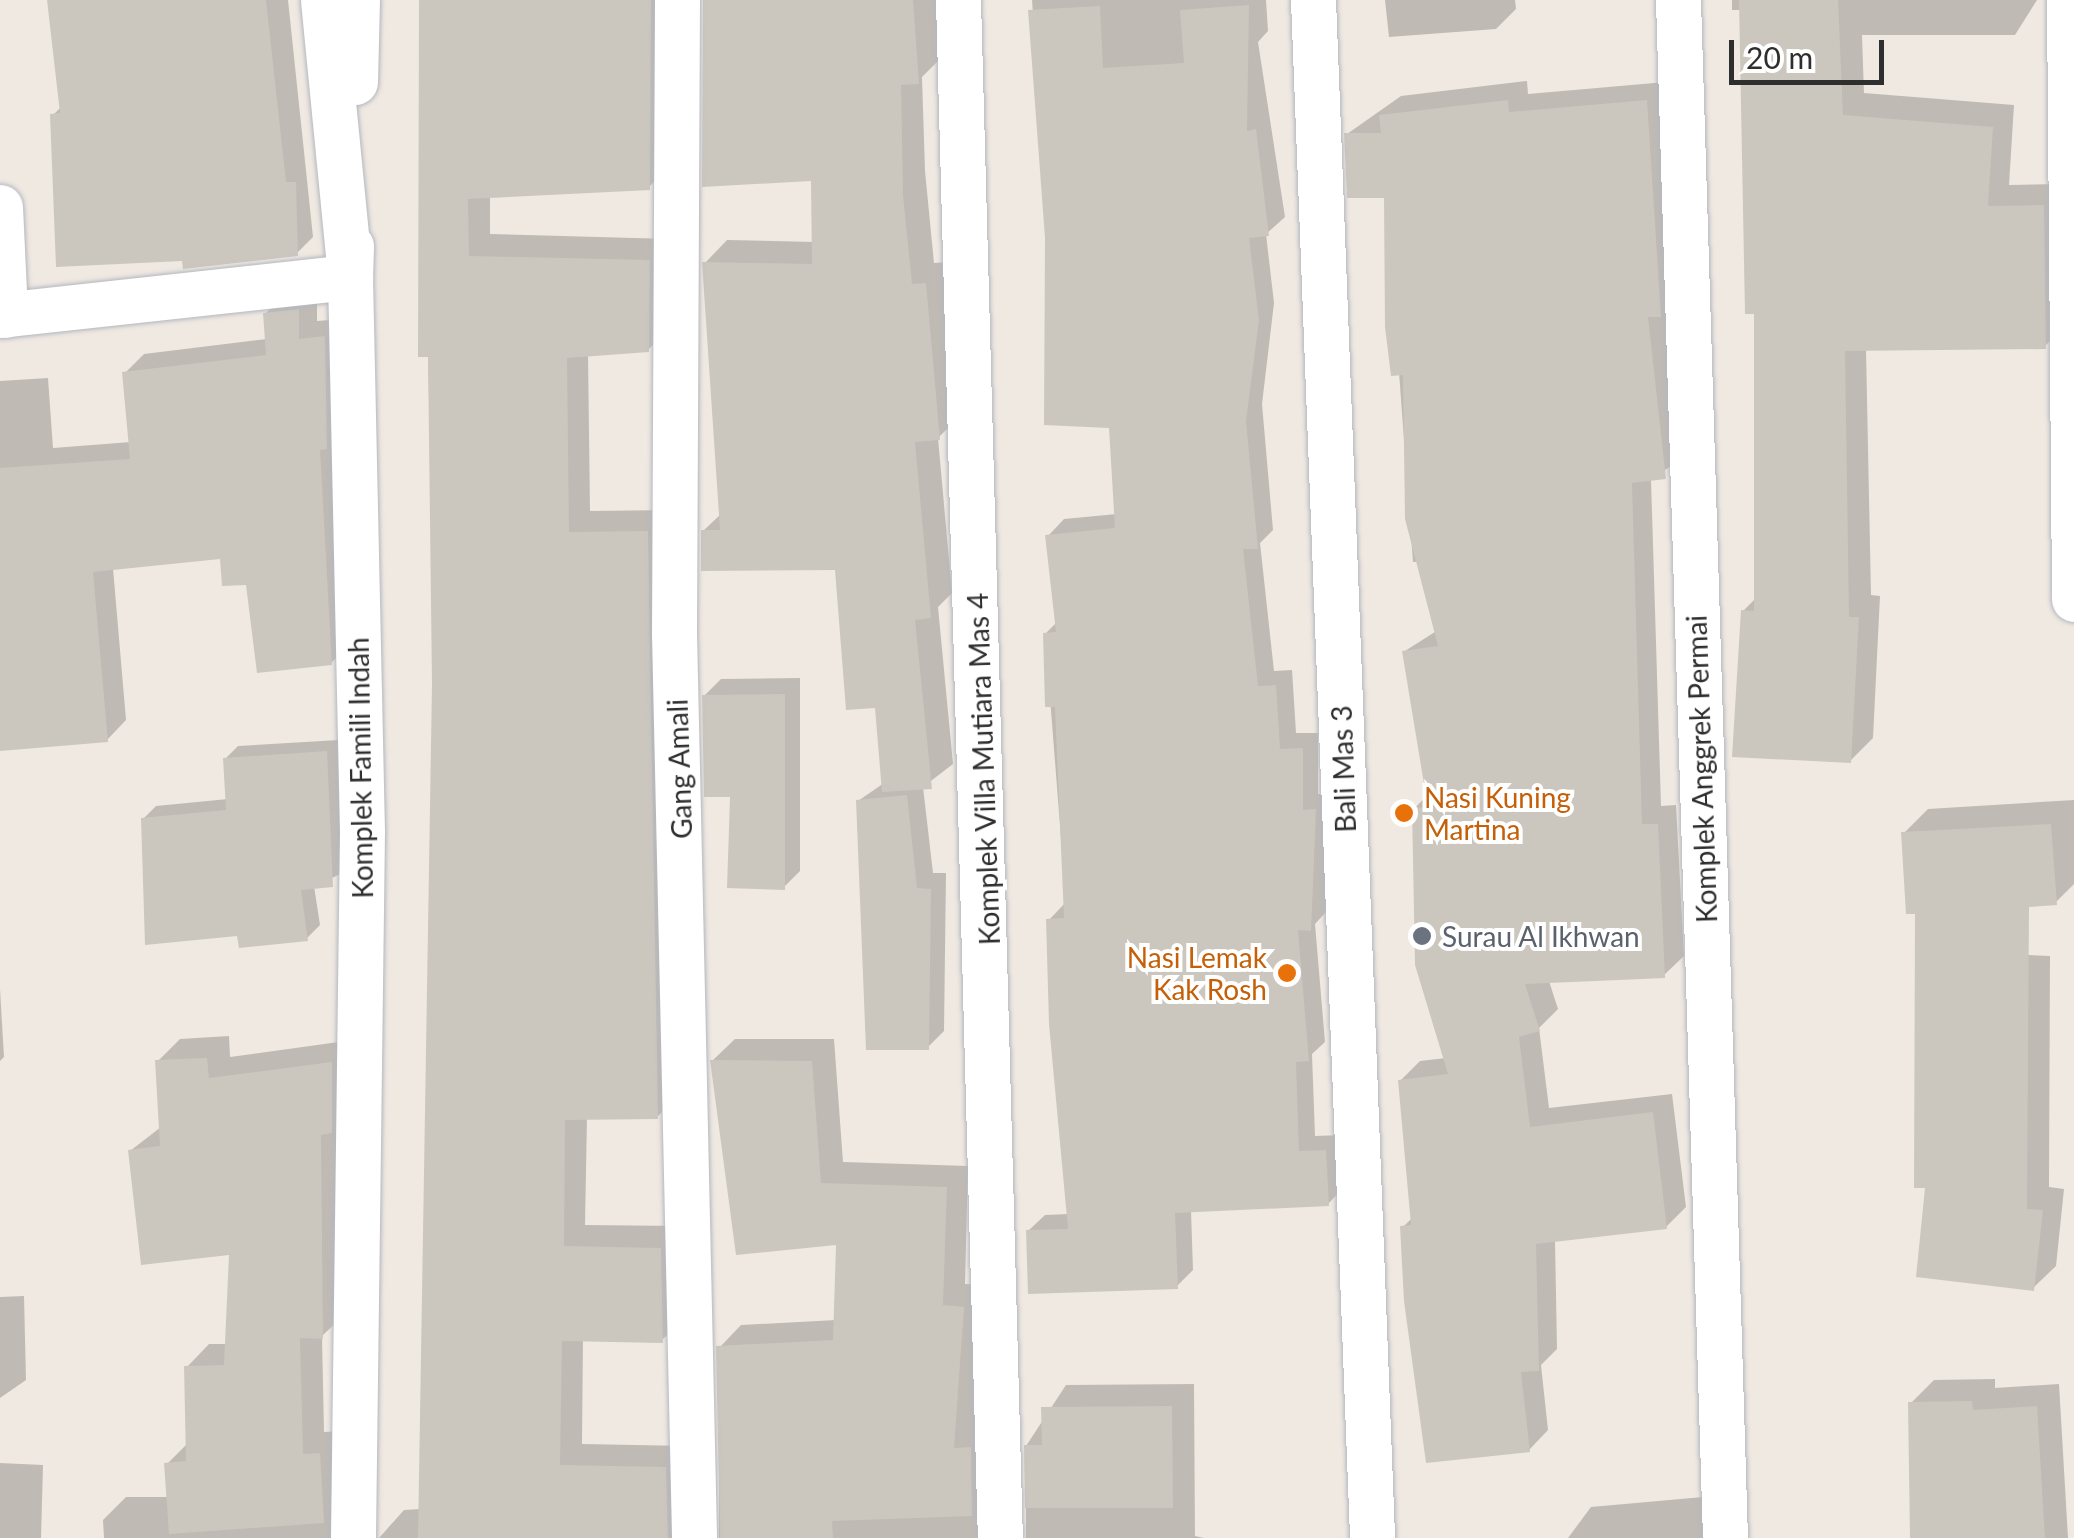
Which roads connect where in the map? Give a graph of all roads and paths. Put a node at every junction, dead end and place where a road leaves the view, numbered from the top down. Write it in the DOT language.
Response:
graph roads {
  1 [pos="324,0"];
  2 [pos="358,0"];
  3 [pos="677,0"];
  4 [pos="958,0"];
  5 [pos="1313,0"];
  6 [pos="1678,0"];
  7 [pos="2069,0"];
  8 [pos="0,207"];
  9 [pos="350,277"];
  10 [pos="3,315"];
  11 [pos="2074,599"];
  12 [pos="353,1538"];
  13 [pos="694,1538"];
  14 [pos="1000,1538"];
  15 [pos="1372,1538"];
  16 [pos="1724,1538"];
  1 -- 9 [label="street, Komplek Famili Indah"];
  2 -- 9 [label="street"];
  3 -- 13 [label="street, Gang Amali"];
  4 -- 14 [label="street, Komplek Villa Mutiara Mas 4"];
  5 -- 15 [label="street, Bali Mas 3"];
  6 -- 16 [label="street, Komplek Anggrek Permai"];
  7 -- 11 [label="street"];
  8 -- 10 [label="street"];
  9 -- 10 [label="street"];
  9 -- 12 [label="street, Komplek Famili Indah"];
}
